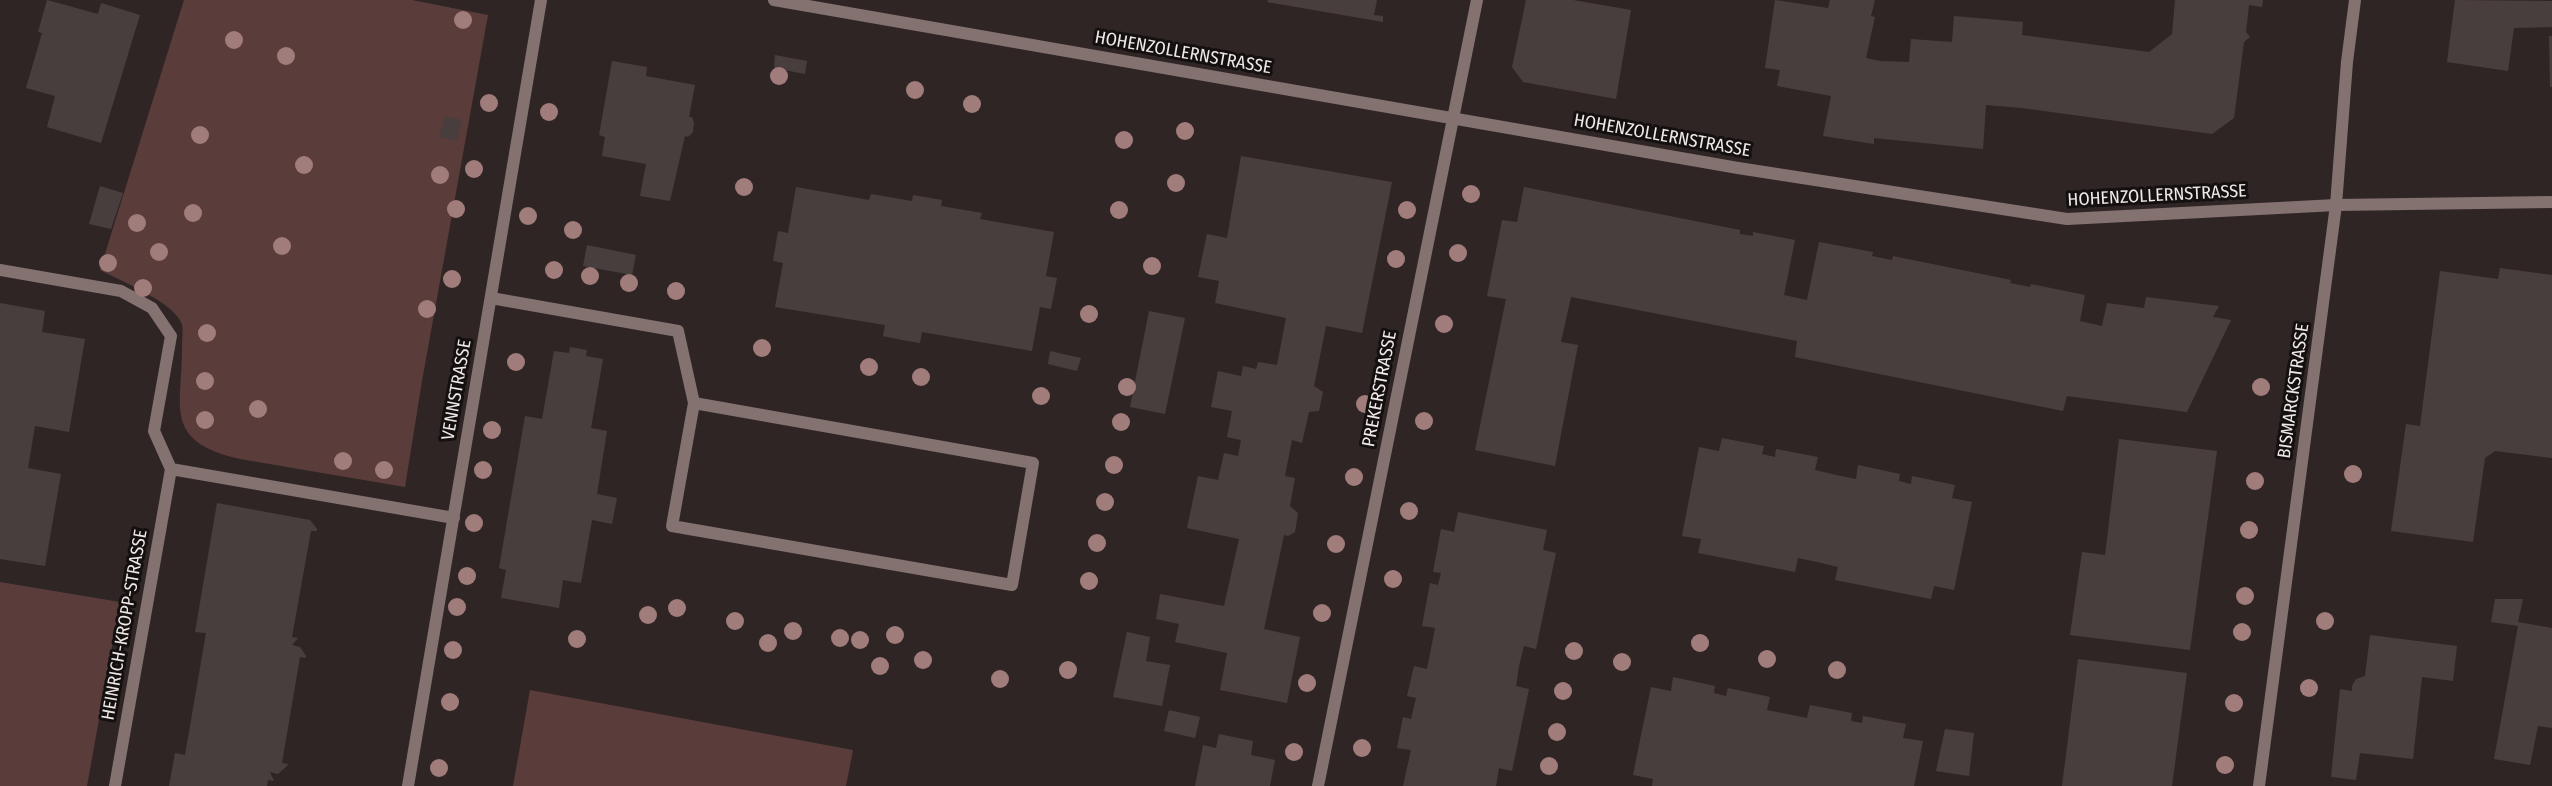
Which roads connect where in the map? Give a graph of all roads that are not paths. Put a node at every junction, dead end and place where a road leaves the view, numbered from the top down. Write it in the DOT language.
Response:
graph roads {
  1 [pos="541,0"];
  2 [pos="774,0"];
  3 [pos="1477,0"];
  4 [pos="2355,0"];
  5 [pos="1453,119"];
  6 [pos="2552,202"];
  7 [pos="2336,205"];
  8 [pos="0,270"];
  9 [pos="491,298"];
  10 [pos="694,403"];
  11 [pos="171,469"];
  12 [pos="454,518"];
  13 [pos="115,786"];
  14 [pos="408,786"];
  15 [pos="1318,786"];
  16 [pos="2259,786"];
  1 -- 9 [label="street, VENNSTRASSE"];
  2 -- 5 [label="street, HOHENZOLLERNSTRASSE"];
  3 -- 5 [label="street, PREKERSTRASSE"];
  4 -- 7 [label="street, BISMARCKSTRASSE"];
  5 -- 7 [label="street, HOHENZOLLERNSTRASSE"];
  5 -- 15 [label="street, PREKERSTRASSE"];
  6 -- 7 [label="street, HOHENZOLLERNSTRASSE"];
  7 -- 16 [label="street, BISMARCKSTRASSE"];
  8 -- 11 [label="street"];
  9 -- 10 [label="street"];
  9 -- 12 [label="street, VENNSTRASSE"];
  10 -- 10 [label="street"];
  11 -- 12 [label="street"];
  11 -- 13 [label="street, HEINRICH-KROPP-STRASSE"];
  12 -- 14 [label="street, VENNSTRASSE"];
}
